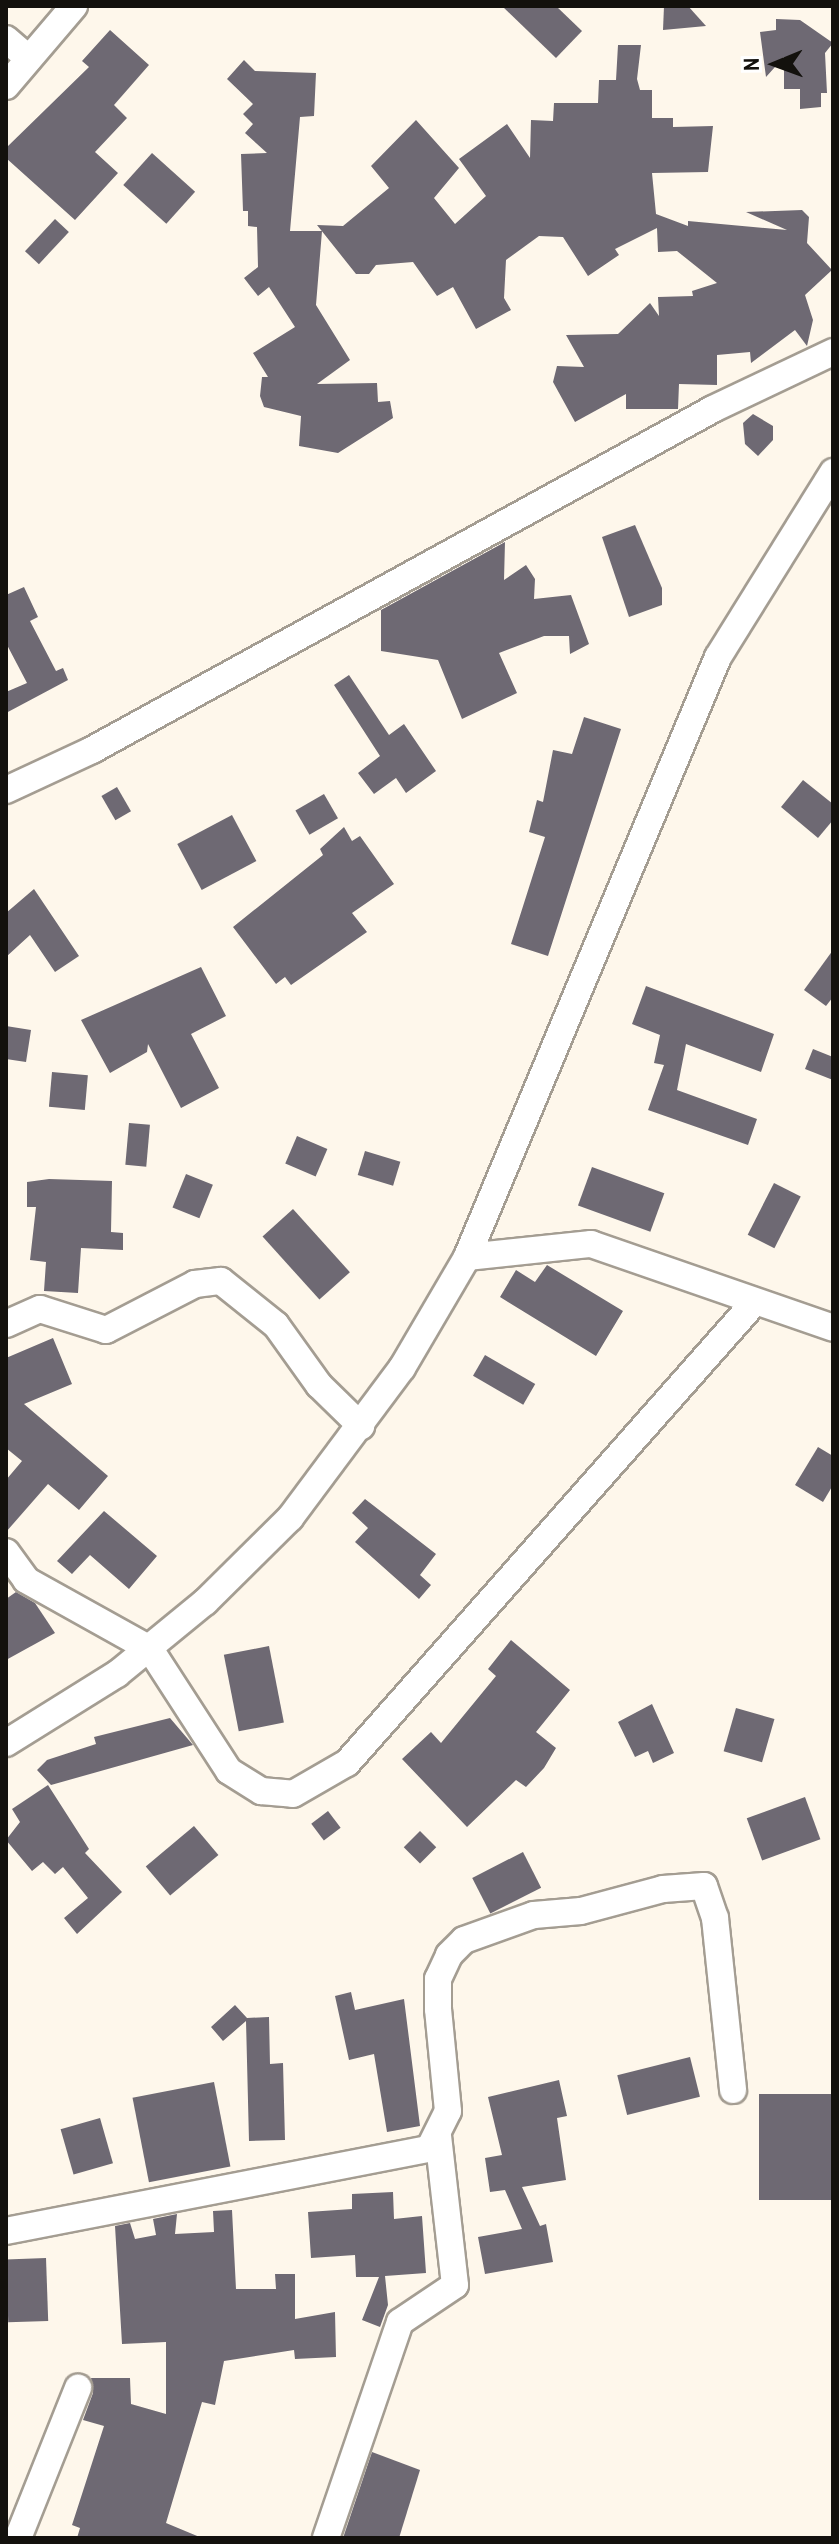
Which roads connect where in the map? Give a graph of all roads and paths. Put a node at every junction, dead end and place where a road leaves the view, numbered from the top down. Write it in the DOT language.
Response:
graph roads {
  1 [pos="74,6"];
  2 [pos="6,39"];
  3 [pos="29,59"];
  4 [pos="6,86"];
  5 [pos="833,352"];
  6 [pos="833,472"];
  7 [pos="6,790"];
  8 [pos="467,1257"];
  9 [pos="753,1304"];
  10 [pos="6,1324"];
  11 [pos="833,1328"];
  12 [pos="361,1426"];
  13 [pos="6,1552"];
  14 [pos="16,1583"];
  15 [pos="150,1649"];
  16 [pos="6,1743"];
  17 [pos="733,2090"];
  18 [pos="438,2135"];
  19 [pos="6,2231"];
  20 [pos="78,2388"];
  21 [pos="15,2530"];
  22 [pos="326,2538"];
  1 -- 3 [label="street"];
  2 -- 3 [label="street"];
  3 -- 4 [label="street"];
  5 -- 7 [label="street"];
  6 -- 8 [label="street"];
  8 -- 9 [label="street"];
  8 -- 12 [label="street"];
  9 -- 11 [label="street"];
  9 -- 15 [label="street"];
  10 -- 12 [label="street"];
  12 -- 15 [label="street"];
  13 -- 14 [label="street"];
  14 -- 15 [label="street"];
  15 -- 16 [label="street"];
  17 -- 18 [label="street"];
  18 -- 19 [label="street"];
  18 -- 22 [label="street"];
  20 -- 21 [label="street"];
}
